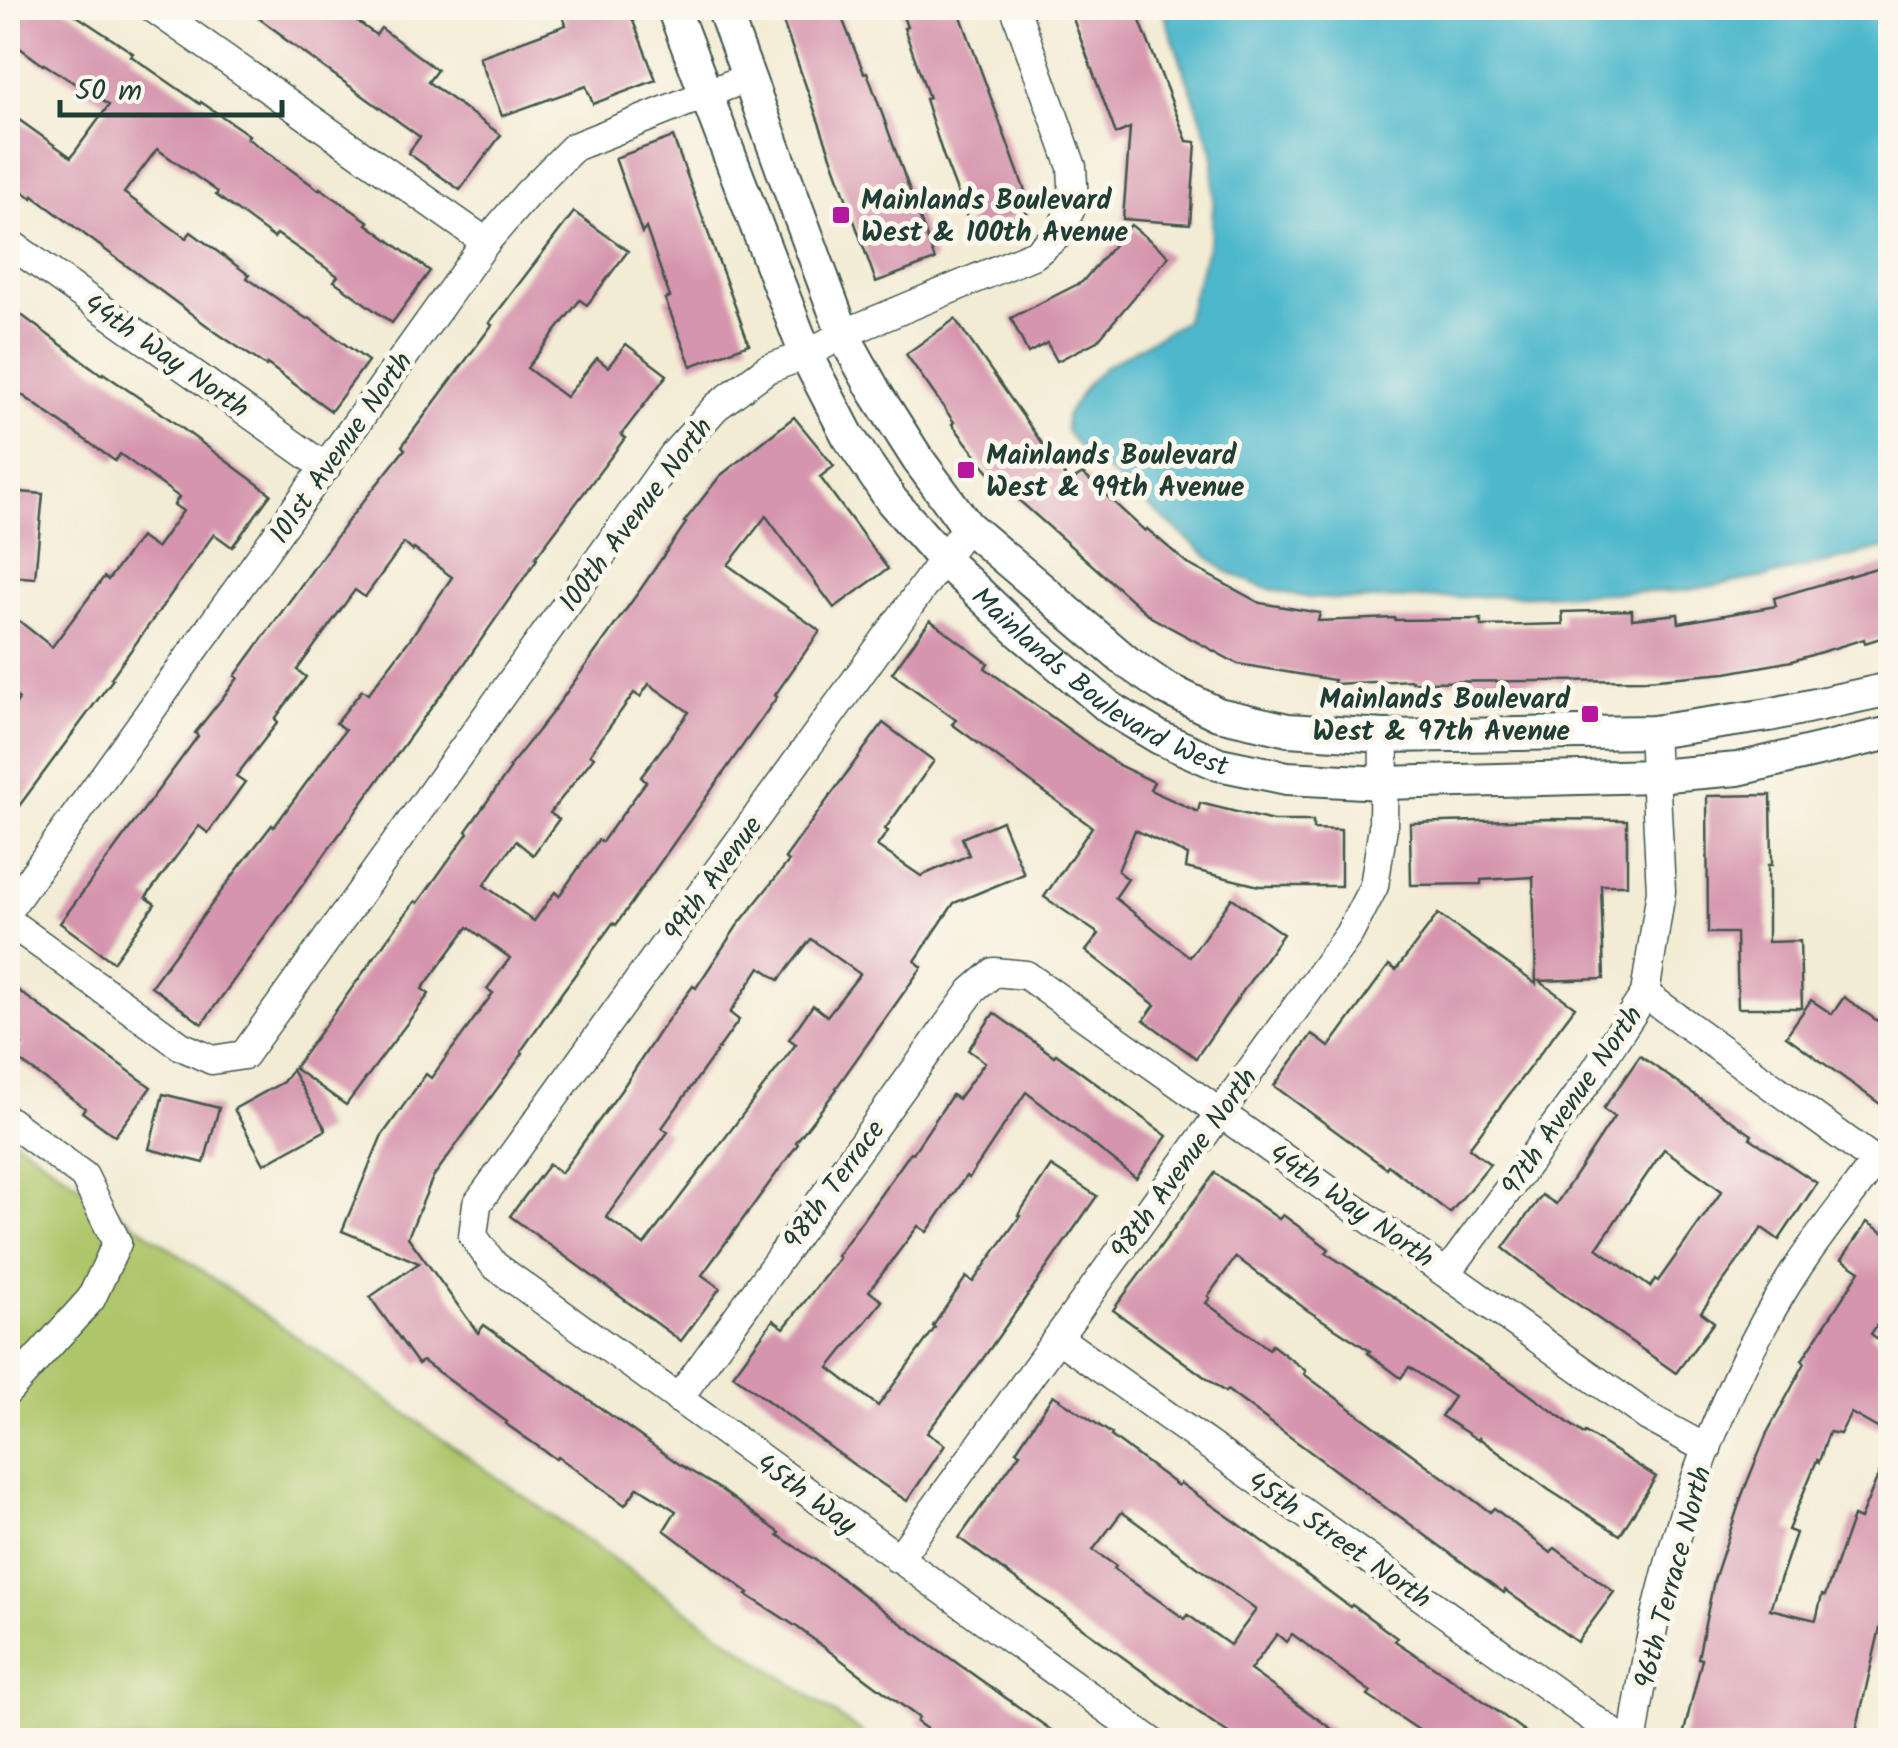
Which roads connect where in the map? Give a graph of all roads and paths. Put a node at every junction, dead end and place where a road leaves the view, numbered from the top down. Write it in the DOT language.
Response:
graph roads {
  1 [pos="154,8"];
  2 [pos="673,8"];
  3 [pos="723,8"];
  4 [pos="1015,8"];
  5 [pos="748,78"];
  6 [pos="707,94"];
  7 [pos="8,242"];
  8 [pos="486,242"];
  9 [pos="842,334"];
  10 [pos="806,355"];
  11 [pos="326,468"];
  12 [pos="967,526"];
  13 [pos="943,559"];
  14 [pos="1890,689"];
  15 [pos="1652,732"];
  16 [pos="1890,733"];
  17 [pos="1384,736"];
  18 [pos="1655,776"];
  19 [pos="1383,782"];
  20 [pos="8,910"];
  21 [pos="8,921"];
  22 [pos="994,972"];
  23 [pos="1645,994"];
  24 [pos="1220,1112"];
  25 [pos="8,1120"];
  26 [pos="1883,1166"];
  27 [pos="473,1236"];
  28 [pos="1448,1273"];
  29 [pos="1058,1338"];
  30 [pos="8,1391"];
  31 [pos="678,1400"];
  32 [pos="1707,1448"];
  33 [pos="898,1560"];
  34 [pos="1150,1740"];
  35 [pos="1623,1740"];
  36 [pos="1633,1740"];
  1 -- 8 [label="street"];
  2 -- 6 [label="street, Mainlands Boulevard West"];
  3 -- 5 [label="street, Mainlands Boulevard West"];
  4 -- 9 [label="street, 100th Avenue North"];
  5 -- 6 [label="street, 101st Avenue North"];
  5 -- 9 [label="street, Mainlands Boulevard West"];
  6 -- 8 [label="street, 101st Avenue North"];
  6 -- 10 [label="street, Mainlands Boulevard West"];
  7 -- 11 [label="street, 44th Way North"];
  8 -- 11 [label="street, 101st Avenue North"];
  9 -- 10 [label="street, 100th Avenue North"];
  9 -- 12 [label="street, Mainlands Boulevard West"];
  10 -- 13 [label="street, Mainlands Boulevard West"];
  10 -- 21 [label="street, 100th Avenue North"];
  11 -- 20 [label="street, 101st Avenue North"];
  12 -- 13 [label="street, 99th Avenue"];
  12 -- 17 [label="street, Mainlands Boulevard West"];
  13 -- 19 [label="street, Mainlands Boulevard West"];
  13 -- 27 [label="street, 99th Avenue"];
  14 -- 15 [label="street, Mainlands Boulevard West"];
  15 -- 17 [label="street, Mainlands Boulevard West"];
  15 -- 18 [label="street, 97th Avenue North"];
  16 -- 18 [label="street, Mainlands Boulevard West"];
  17 -- 19 [label="street, 98th Avenue North"];
  18 -- 19 [label="street, Mainlands Boulevard West"];
  18 -- 23 [label="street, 97th Avenue North"];
  19 -- 24 [label="street, 98th Avenue North"];
  22 -- 24 [label="street, 44th Way North"];
  22 -- 31 [label="street, 98th Terrace"];
  23 -- 26 [label="street"];
  23 -- 28 [label="street, 97th Avenue North"];
  24 -- 28 [label="street, 44th Way North"];
  24 -- 29 [label="street, 98th Avenue North"];
  25 -- 30 [label="street"];
  26 -- 32 [label="street, 96th Terrace North"];
  27 -- 31 [label="street, 45th Way"];
  28 -- 32 [label="street, 44th Way North"];
  29 -- 33 [label="street, 98th Avenue North"];
  29 -- 35 [label="street, 45th Street North"];
  31 -- 33 [label="street, 45th Way"];
  32 -- 36 [label="street, 96th Terrace North"];
  33 -- 34 [label="street, 45th Way"];
}
